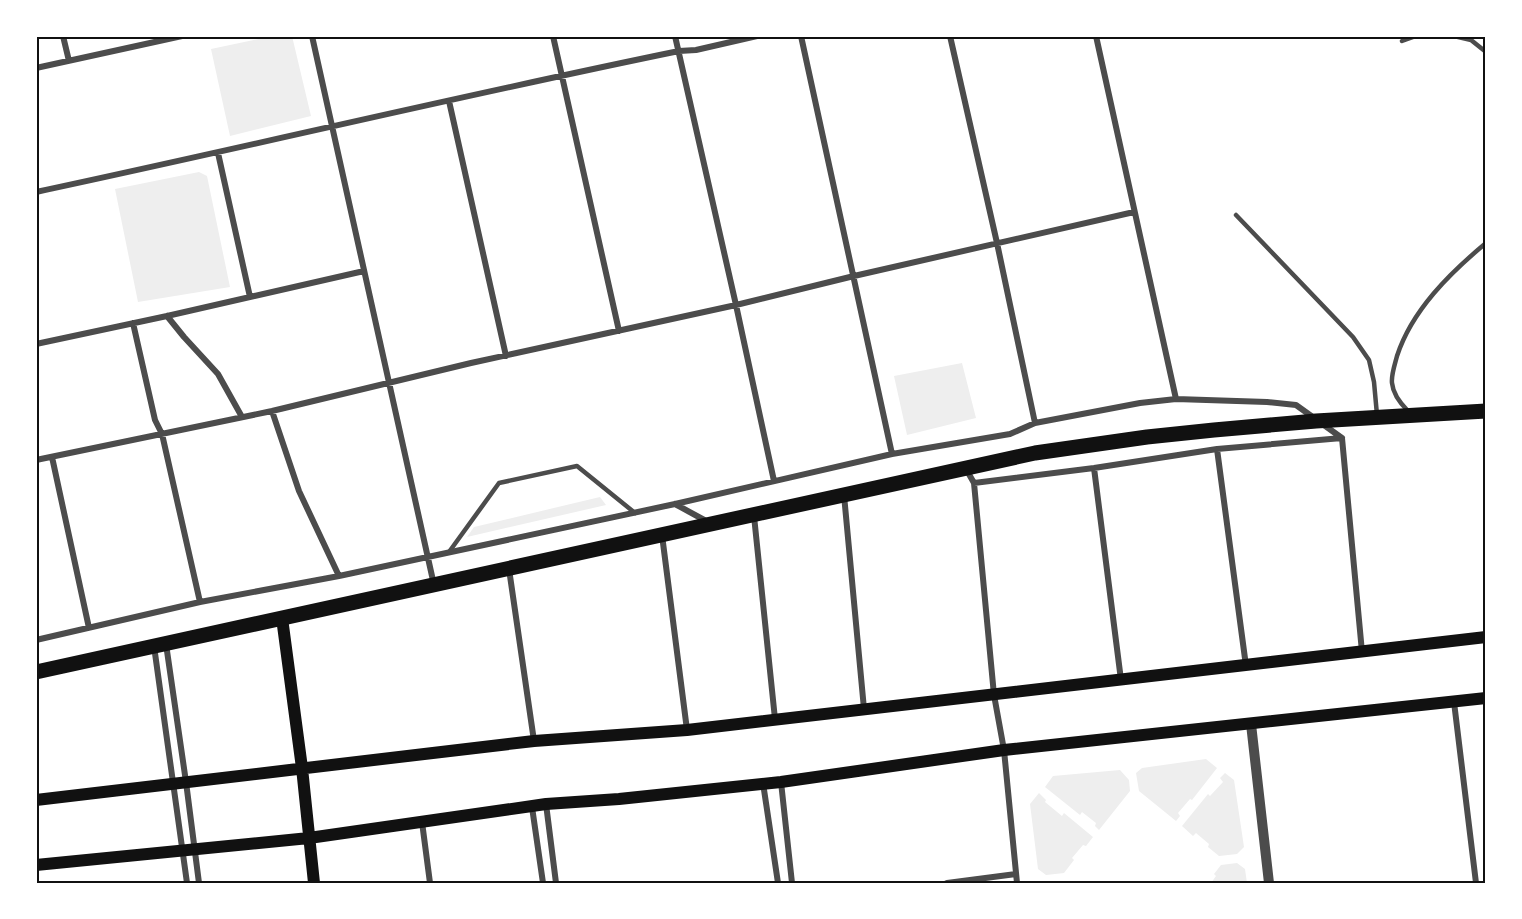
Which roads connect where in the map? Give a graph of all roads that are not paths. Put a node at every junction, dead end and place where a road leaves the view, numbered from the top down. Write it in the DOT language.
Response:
graph roads {
  1 [pos="63,36"];
  2 [pos="182,36"];
  3 [pos="312,36"];
  4 [pos="553,36"];
  5 [pos="675,36"];
  6 [pos="757,36"];
  7 [pos="801,36"];
  8 [pos="950,36"];
  9 [pos="1096,36"];
  10 [pos="1416,36"];
  11 [pos="1454,36"];
  12 [pos="1402,41"];
  13 [pos="679,51"];
  14 [pos="1486,52"];
  15 [pos="69,61"];
  16 [pos="36,68"];
  17 [pos="562,75"];
  18 [pos="449,101"];
  19 [pos="333,126"];
  20 [pos="218,153"];
  21 [pos="36,192"];
  22 [pos="1134,212"];
  23 [pos="1236,215"];
  24 [pos="997,243"];
  25 [pos="1486,243"];
  26 [pos="364,271"];
  27 [pos="854,276"];
  28 [pos="250,297"];
  29 [pos="736,305"];
  30 [pos="167,316"];
  31 [pos="132,323"];
  32 [pos="619,331"];
  33 [pos="36,344"];
  34 [pos="506,356"];
  35 [pos="388,382"];
  36 [pos="1176,399"];
  37 [pos="272,411"];
  38 [pos="1486,411"];
  39 [pos="1413,414"];
  40 [pos="242,417"];
  41 [pos="1377,418"];
  42 [pos="1316,421"];
  43 [pos="1035,423"];
  44 [pos="162,434"];
  45 [pos="1342,438"];
  46 [pos="1217,449"];
  47 [pos="892,454"];
  48 [pos="52,457"];
  49 [pos="36,460"];
  50 [pos="966,468"];
  51 [pos="1095,468"];
  52 [pos="774,481"];
  53 [pos="974,483"];
  54 [pos="844,495"];
  55 [pos="675,504"];
  56 [pos="635,513"];
  57 [pos="753,515"];
  58 [pos="711,524"];
  59 [pos="662,534"];
  60 [pos="448,552"];
  61 [pos="428,557"];
  62 [pos="509,568"];
  63 [pos="339,576"];
  64 [pos="434,585"];
  65 [pos="200,602"];
  66 [pos="282,618"];
  67 [pos="89,628"];
  68 [pos="1486,637"];
  69 [pos="36,640"];
  70 [pos="160,645"];
  71 [pos="1362,652"];
  72 [pos="1246,666"];
  73 [pos="36,672"];
  74 [pos="1121,680"];
  75 [pos="994,695"];
  76 [pos="1486,698"];
  77 [pos="1454,701"];
  78 [pos="864,709"];
  79 [pos="775,719"];
  80 [pos="1251,724"];
  81 [pos="687,730"];
  82 [pos="534,741"];
  83 [pos="1004,750"];
  84 [pos="302,768"];
  85 [pos="781,782"];
  86 [pos="180,783"];
  87 [pos="763,783"];
  88 [pos="36,800"];
  89 [pos="546,804"];
  90 [pos="532,806"];
  91 [pos="422,821"];
  92 [pos="309,838"];
  93 [pos="189,850"];
  94 [pos="36,865"];
  95 [pos="1016,874"];
  96 [pos="187,883"];
  97 [pos="199,883"];
  98 [pos="314,883"];
  99 [pos="430,883"];
  100 [pos="543,883"];
  101 [pos="556,883"];
  102 [pos="777,883"];
  103 [pos="792,883"];
  104 [pos="947,883"];
  105 [pos="1017,883"];
  106 [pos="1269,883"];
  107 [pos="1476,883"];
  1 -- 15 [label="street"];
  2 -- 15 [label="street"];
  3 -- 19 [label="street"];
  4 -- 17 [label="street"];
  5 -- 13 [label="street"];
  6 -- 13 [label="street"];
  7 -- 27 [label="street"];
  8 -- 24 [label="street"];
  9 -- 22 [label="street"];
  10 -- 12 [label="lane"];
  11 -- 14 [label="lane"];
  13 -- 17 [label="street"];
  13 -- 29 [label="street"];
  15 -- 16 [label="street"];
  17 -- 18 [label="street"];
  17 -- 32 [label="street"];
  18 -- 19 [label="street"];
  18 -- 34 [label="street"];
  19 -- 20 [label="street"];
  19 -- 26 [label="street"];
  20 -- 21 [label="street"];
  20 -- 28 [label="street"];
  22 -- 24 [label="street"];
  22 -- 36 [label="street"];
  23 -- 41 [label="lane"];
  24 -- 27 [label="street"];
  24 -- 43 [label="street"];
  25 -- 39 [label="lane"];
  26 -- 28 [label="street"];
  26 -- 35 [label="street"];
  27 -- 29 [label="street"];
  27 -- 47 [label="street"];
  28 -- 30 [label="street"];
  29 -- 32 [label="street"];
  29 -- 52 [label="street"];
  30 -- 31 [label="street"];
  30 -- 40 [label="street"];
  31 -- 33 [label="street"];
  31 -- 44 [label="street"];
  32 -- 34 [label="street"];
  34 -- 35 [label="street"];
  35 -- 37 [label="street"];
  35 -- 61 [label="street"];
  36 -- 42 [label="street"];
  36 -- 43 [label="street"];
  37 -- 40 [label="street"];
  37 -- 63 [label="street"];
  38 -- 39 [label="highway"];
  39 -- 41 [label="highway"];
  40 -- 44 [label="street"];
  41 -- 42 [label="highway"];
  42 -- 45 [label="street"];
  42 -- 50 [label="highway"];
  43 -- 47 [label="street"];
  44 -- 48 [label="street"];
  44 -- 65 [label="street"];
  45 -- 46 [label="street"];
  45 -- 71 [label="street"];
  46 -- 51 [label="street"];
  46 -- 72 [label="street"];
  47 -- 52 [label="street"];
  48 -- 49 [label="street"];
  48 -- 67 [label="street"];
  50 -- 53 [label="street"];
  50 -- 54 [label="highway"];
  51 -- 53 [label="street"];
  51 -- 74 [label="street"];
  52 -- 55 [label="street"];
  53 -- 75 [label="street"];
  54 -- 57 [label="highway"];
  54 -- 78 [label="street"];
  55 -- 56 [label="street"];
  55 -- 58 [label="street"];
  56 -- 60 [label="street"];
  56 -- 60 [label="lane"];
  57 -- 58 [label="highway"];
  57 -- 79 [label="street"];
  58 -- 59 [label="highway"];
  59 -- 62 [label="highway"];
  59 -- 81 [label="street"];
  60 -- 61 [label="street"];
  61 -- 63 [label="street"];
  61 -- 64 [label="street"];
  62 -- 64 [label="highway"];
  62 -- 82 [label="street"];
  63 -- 65 [label="street"];
  64 -- 66 [label="highway"];
  65 -- 67 [label="street"];
  66 -- 70 [label="highway"];
  66 -- 84 [label="main road"];
  67 -- 69 [label="street"];
  68 -- 71 [label="main road"];
  70 -- 73 [label="highway"];
  70 -- 86 [label="street"];
  70 -- 86 [label="street"];
  71 -- 72 [label="main road"];
  72 -- 74 [label="main road"];
  74 -- 75 [label="main road"];
  75 -- 78 [label="main road"];
  75 -- 83 [label="street"];
  76 -- 77 [label="main road"];
  77 -- 80 [label="main road"];
  77 -- 107 [label="street"];
  78 -- 79 [label="main road"];
  79 -- 81 [label="main road"];
  80 -- 83 [label="main road"];
  80 -- 106 [label="street"];
  81 -- 82 [label="main road"];
  82 -- 84 [label="main road"];
  83 -- 85 [label="main road"];
  83 -- 95 [label="street"];
  84 -- 86 [label="main road"];
  84 -- 92 [label="main road"];
  85 -- 87 [label="main road"];
  85 -- 103 [label="street"];
  86 -- 88 [label="main road"];
  86 -- 93 [label="street"];
  86 -- 93 [label="street"];
  87 -- 89 [label="main road"];
  87 -- 102 [label="street"];
  89 -- 90 [label="main road"];
  89 -- 101 [label="street"];
  90 -- 91 [label="main road"];
  90 -- 100 [label="street"];
  91 -- 92 [label="main road"];
  91 -- 99 [label="street"];
  92 -- 93 [label="main road"];
  92 -- 98 [label="main road"];
  93 -- 94 [label="main road"];
  93 -- 96 [label="street"];
  93 -- 97 [label="street"];
  95 -- 104 [label="street"];
  95 -- 105 [label="street"];
}
